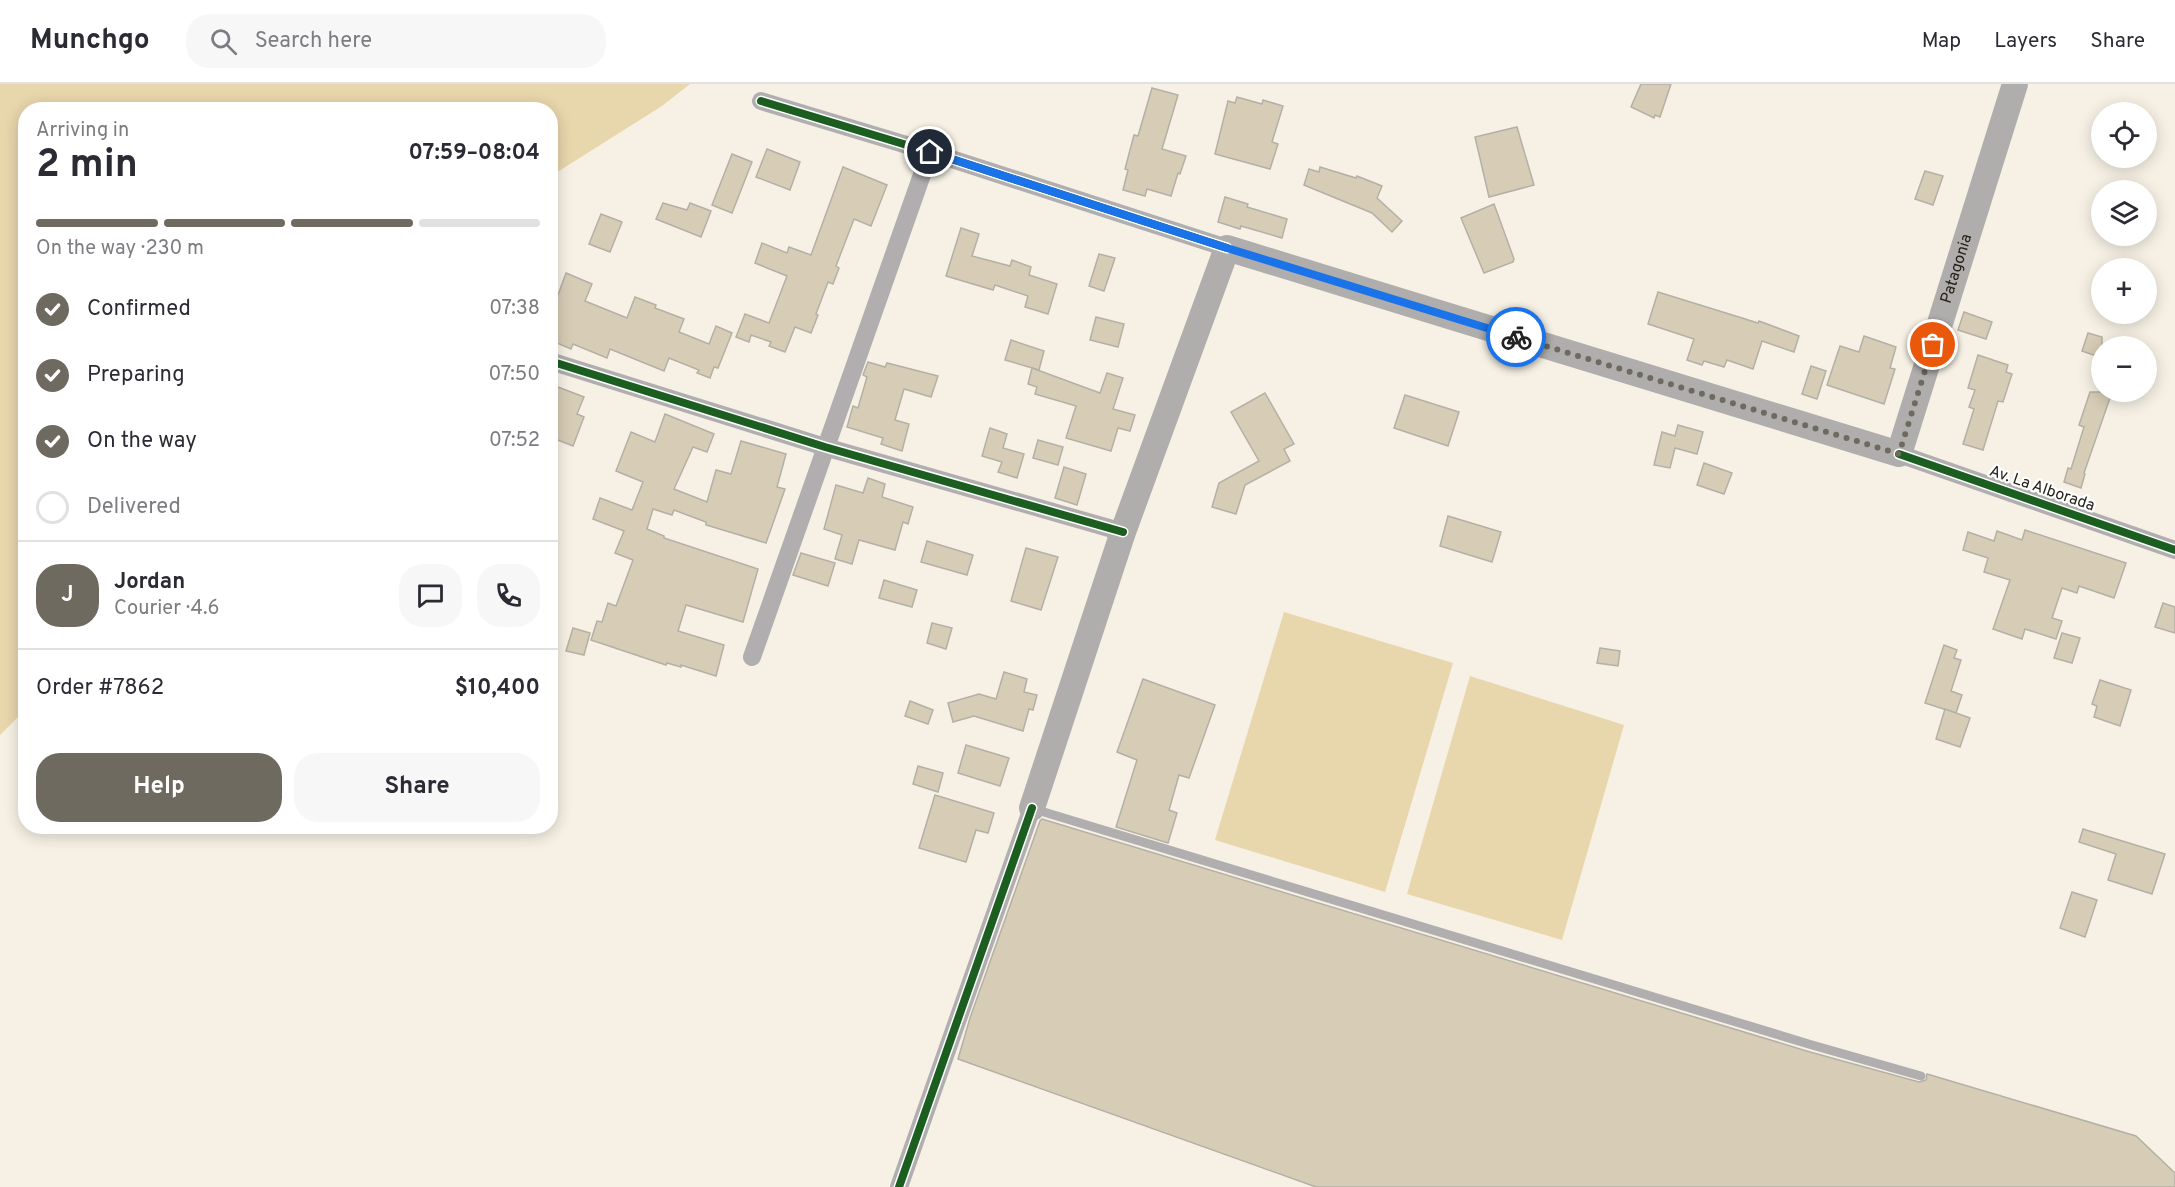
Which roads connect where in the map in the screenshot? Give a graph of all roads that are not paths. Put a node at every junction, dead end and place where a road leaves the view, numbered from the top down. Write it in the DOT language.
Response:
graph roads {
  1 [pos="2015,84"];
  2 [pos="761,101"];
  3 [pos="930,152"];
  4 [pos="1227,248"];
  5 [pos="558,364"];
  6 [pos="825,447"];
  7 [pos="1899,454"];
  8 [pos="1123,532"];
  9 [pos="2175,550"];
  10 [pos="752,657"];
  11 [pos="1032,808"];
  12 [pos="1921,1076"];
  13 [pos="898,1187"];
  1 -- 7 [label="main road, Patagonia"];
  2 -- 3 [label="street, Av. La Alborada"];
  3 -- 4 [label="street, Av. La Alborada"];
  3 -- 6 [label="street"];
  4 -- 7 [label="main road, Av. La Alborada"];
  4 -- 8 [label="main road"];
  5 -- 6 [label="street"];
  6 -- 8 [label="street"];
  6 -- 10 [label="street"];
  7 -- 9 [label="street, Av. La Alborada"];
  8 -- 11 [label="main road"];
  11 -- 12 [label="lane"];
  11 -- 13 [label="street"];
}
